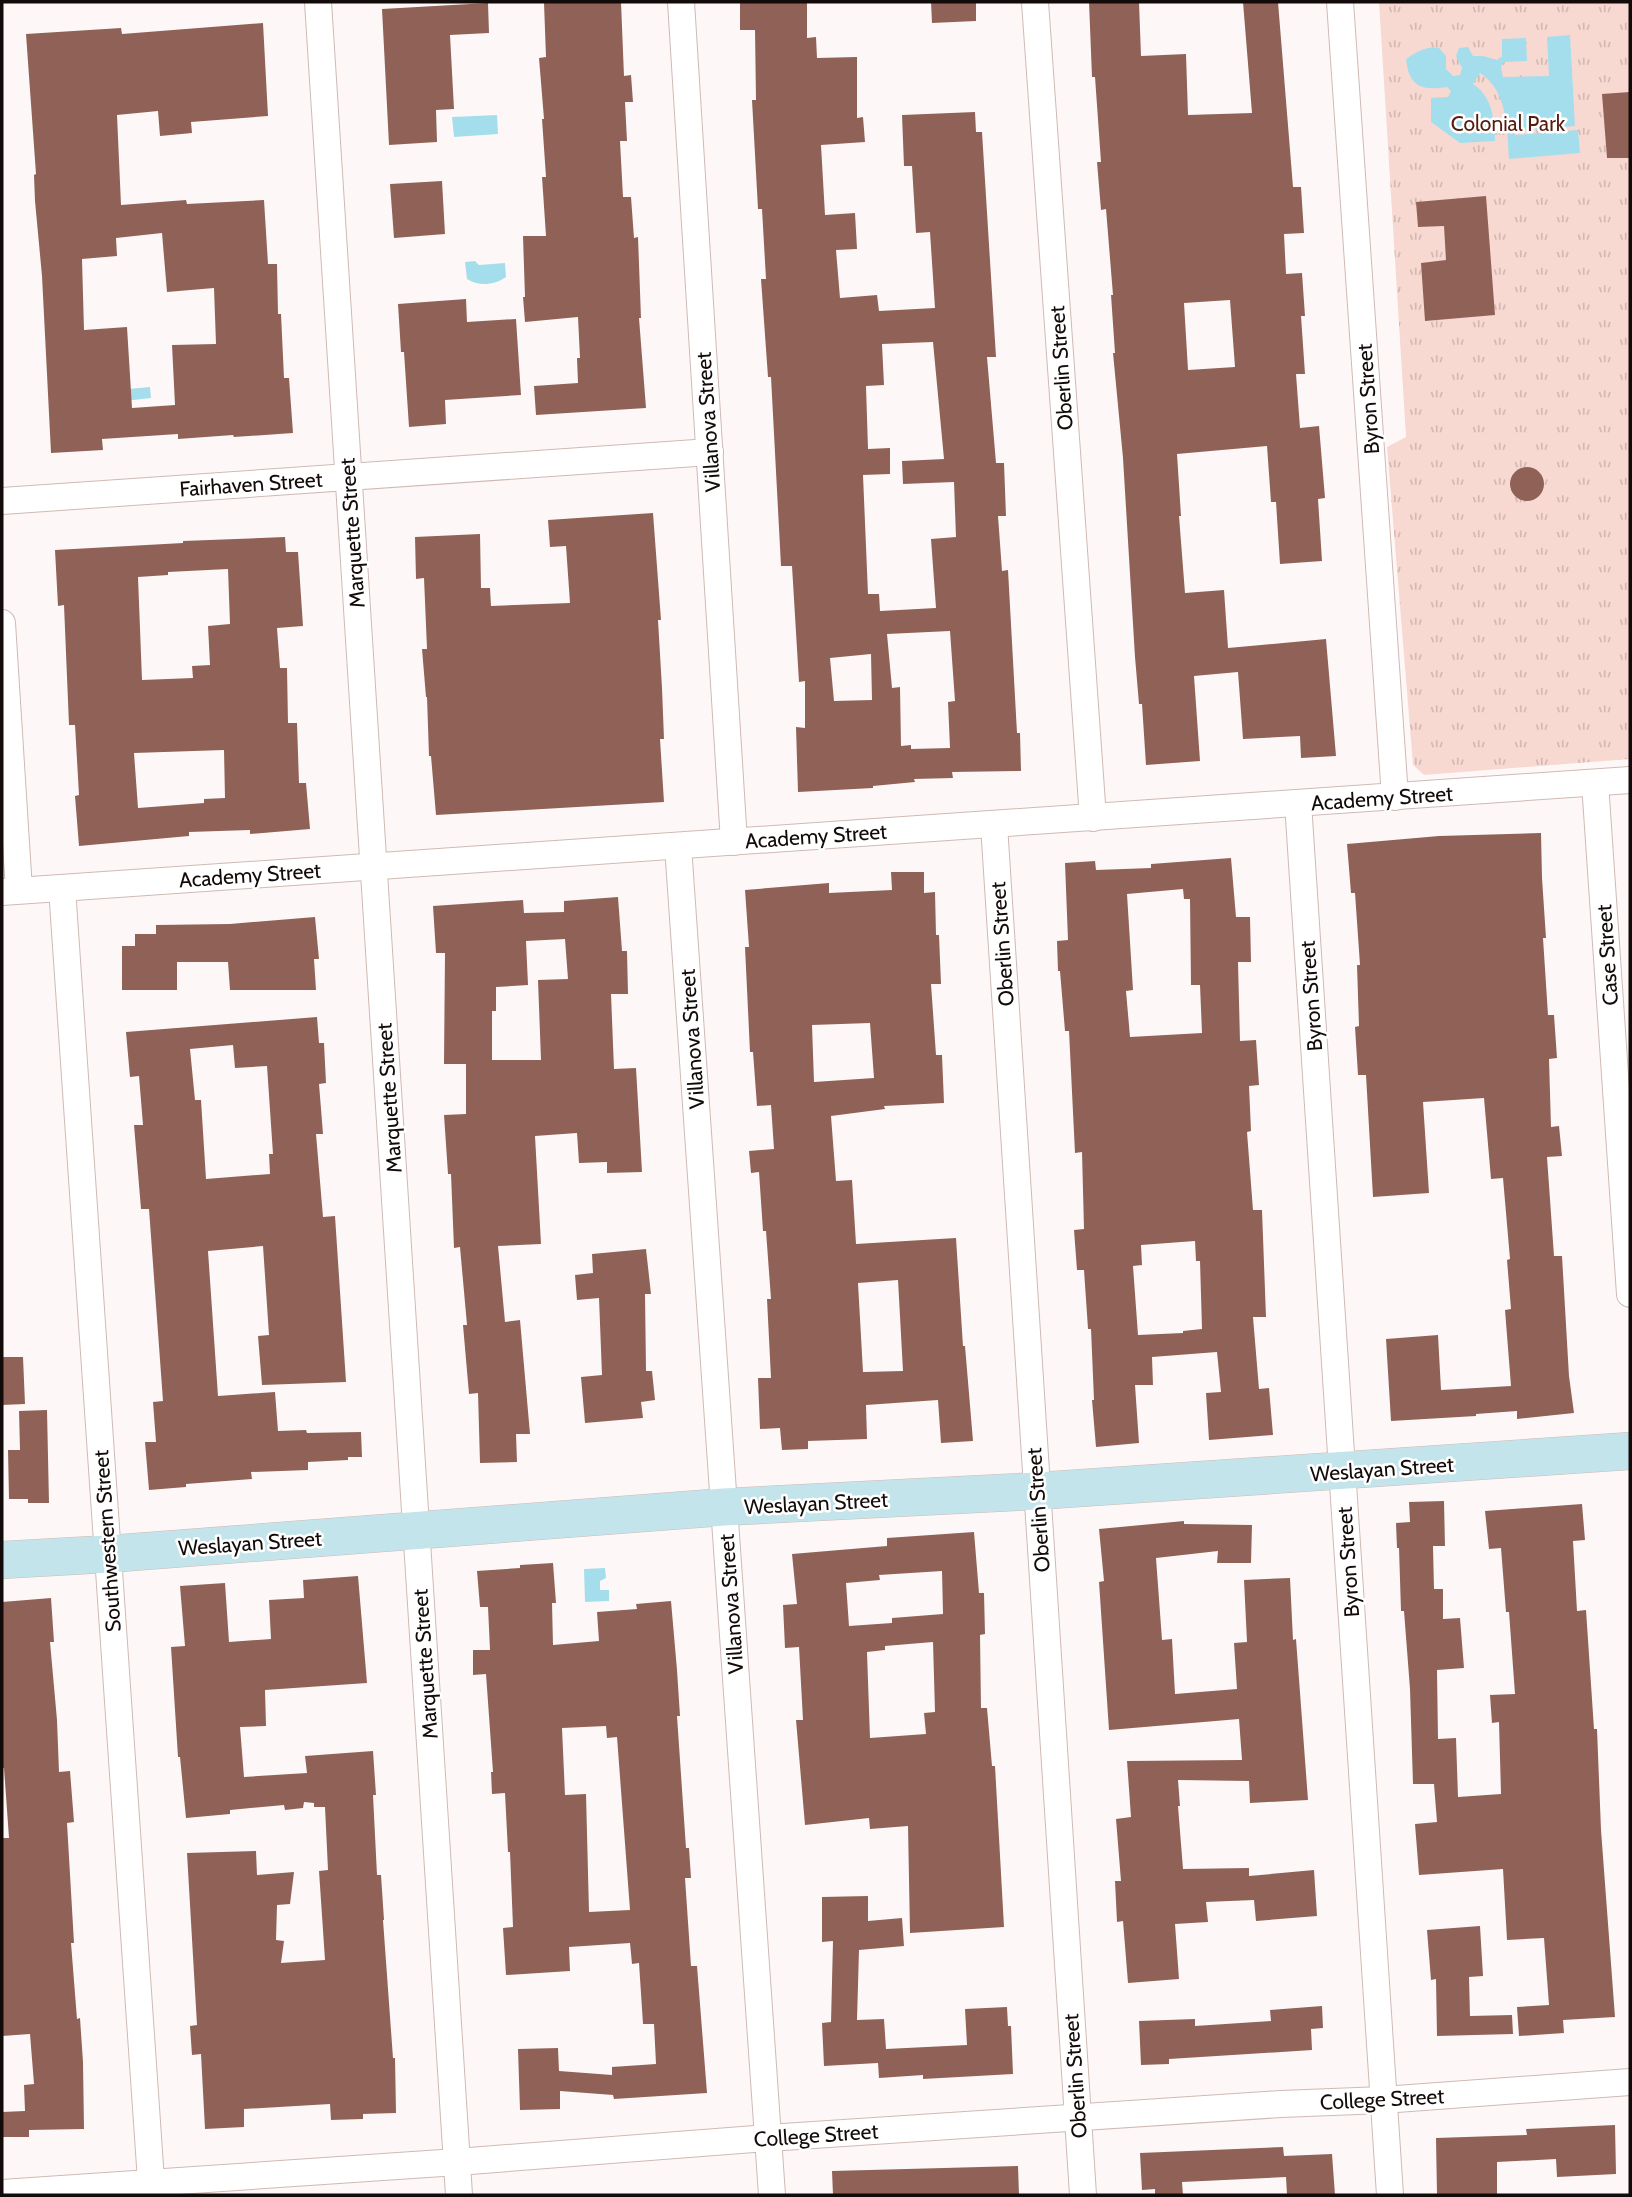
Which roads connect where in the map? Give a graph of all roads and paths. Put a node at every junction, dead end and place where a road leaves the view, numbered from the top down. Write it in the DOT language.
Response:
graph roads {
  1 [pos="318,2"];
  2 [pos="681,2"];
  3 [pos="1035,2"];
  4 [pos="1340,2"];
  5 [pos="710,452"];
  6 [pos="349,477"];
  7 [pos="2,501"];
  8 [pos="2,623"];
  9 [pos="1630,780"];
  10 [pos="1595,783"];
  11 [pos="1395,797"];
  12 [pos="1298,803"];
  13 [pos="1093,818"];
  14 [pos="995,824"];
  15 [pos="734,842"];
  16 [pos="678,846"];
  17 [pos="374,866"];
  18 [pos="62,888"];
  19 [pos="10,891"];
  20 [pos="1630,1294"];
  21 [pos="1630,1451"];
  22 [pos="1342,1471"];
  23 [pos="1037,1492"];
  24 [pos="724,1507"];
  25 [pos="416,1530"];
  26 [pos="108,1554"];
  27 [pos="2,1560"];
  28 [pos="1630,2082"];
  29 [pos="1383,2101"];
  30 [pos="1078,2118"];
  31 [pos="768,2138"];
  32 [pos="457,2162"];
  33 [pos="151,2189"];
  34 [pos="2,2193"];
  35 [pos="459,2195"];
  36 [pos="772,2195"];
  37 [pos="1083,2195"];
  38 [pos="1390,2195"];
  1 -- 6 [label="street, Marquette Street"];
  2 -- 5 [label="street, Villanova Street"];
  3 -- 13 [label="street, Oberlin Street"];
  4 -- 11 [label="street, Byron Street"];
  5 -- 6 [label="street, Fairhaven Street"];
  5 -- 15 [label="street, Villanova Street"];
  6 -- 7 [label="street, Fairhaven Street"];
  6 -- 17 [label="street, Marquette Street"];
  8 -- 19 [label="street"];
  9 -- 10 [label="street, Academy Street"];
  10 -- 11 [label="street, Academy Street"];
  10 -- 20 [label="street, Case Street"];
  11 -- 12 [label="street, Academy Street"];
  12 -- 13 [label="street, Academy Street"];
  12 -- 22 [label="street, Byron Street"];
  13 -- 14 [label="street, Academy Street"];
  14 -- 15 [label="street, Academy Street"];
  14 -- 23 [label="street, Oberlin Street"];
  15 -- 16 [label="street, Academy Street"];
  16 -- 17 [label="street, Academy Street"];
  16 -- 24 [label="street, Villanova Street"];
  17 -- 18 [label="street, Academy Street"];
  17 -- 25 [label="street, Marquette Street"];
  18 -- 19 [label="street, Academy Street"];
  18 -- 26 [label="street, Southwestern Street"];
  21 -- 22 [label="main road, Weslayan Street"];
  22 -- 23 [label="main road, Weslayan Street"];
  22 -- 29 [label="street, Byron Street"];
  23 -- 24 [label="main road, Weslayan Street"];
  23 -- 30 [label="street, Oberlin Street"];
  24 -- 25 [label="main road, Weslayan Street"];
  24 -- 31 [label="street, Villanova Street"];
  25 -- 26 [label="main road, Weslayan Street"];
  25 -- 32 [label="street, Marquette Street"];
  26 -- 27 [label="main road, Weslayan Street"];
  26 -- 33 [label="street, Southwestern Street"];
  28 -- 29 [label="street, College Street"];
  29 -- 30 [label="street, College Street"];
  29 -- 38 [label="street, Byron Street"];
  30 -- 31 [label="street, College Street"];
  30 -- 37 [label="street, Oberlin Street"];
  31 -- 32 [label="street, College Street"];
  31 -- 36 [label="street, Villanova Street"];
  32 -- 33 [label="street, College Street"];
  32 -- 35 [label="street, Marquette Street"];
  33 -- 34 [label="street, College Street"];
}
